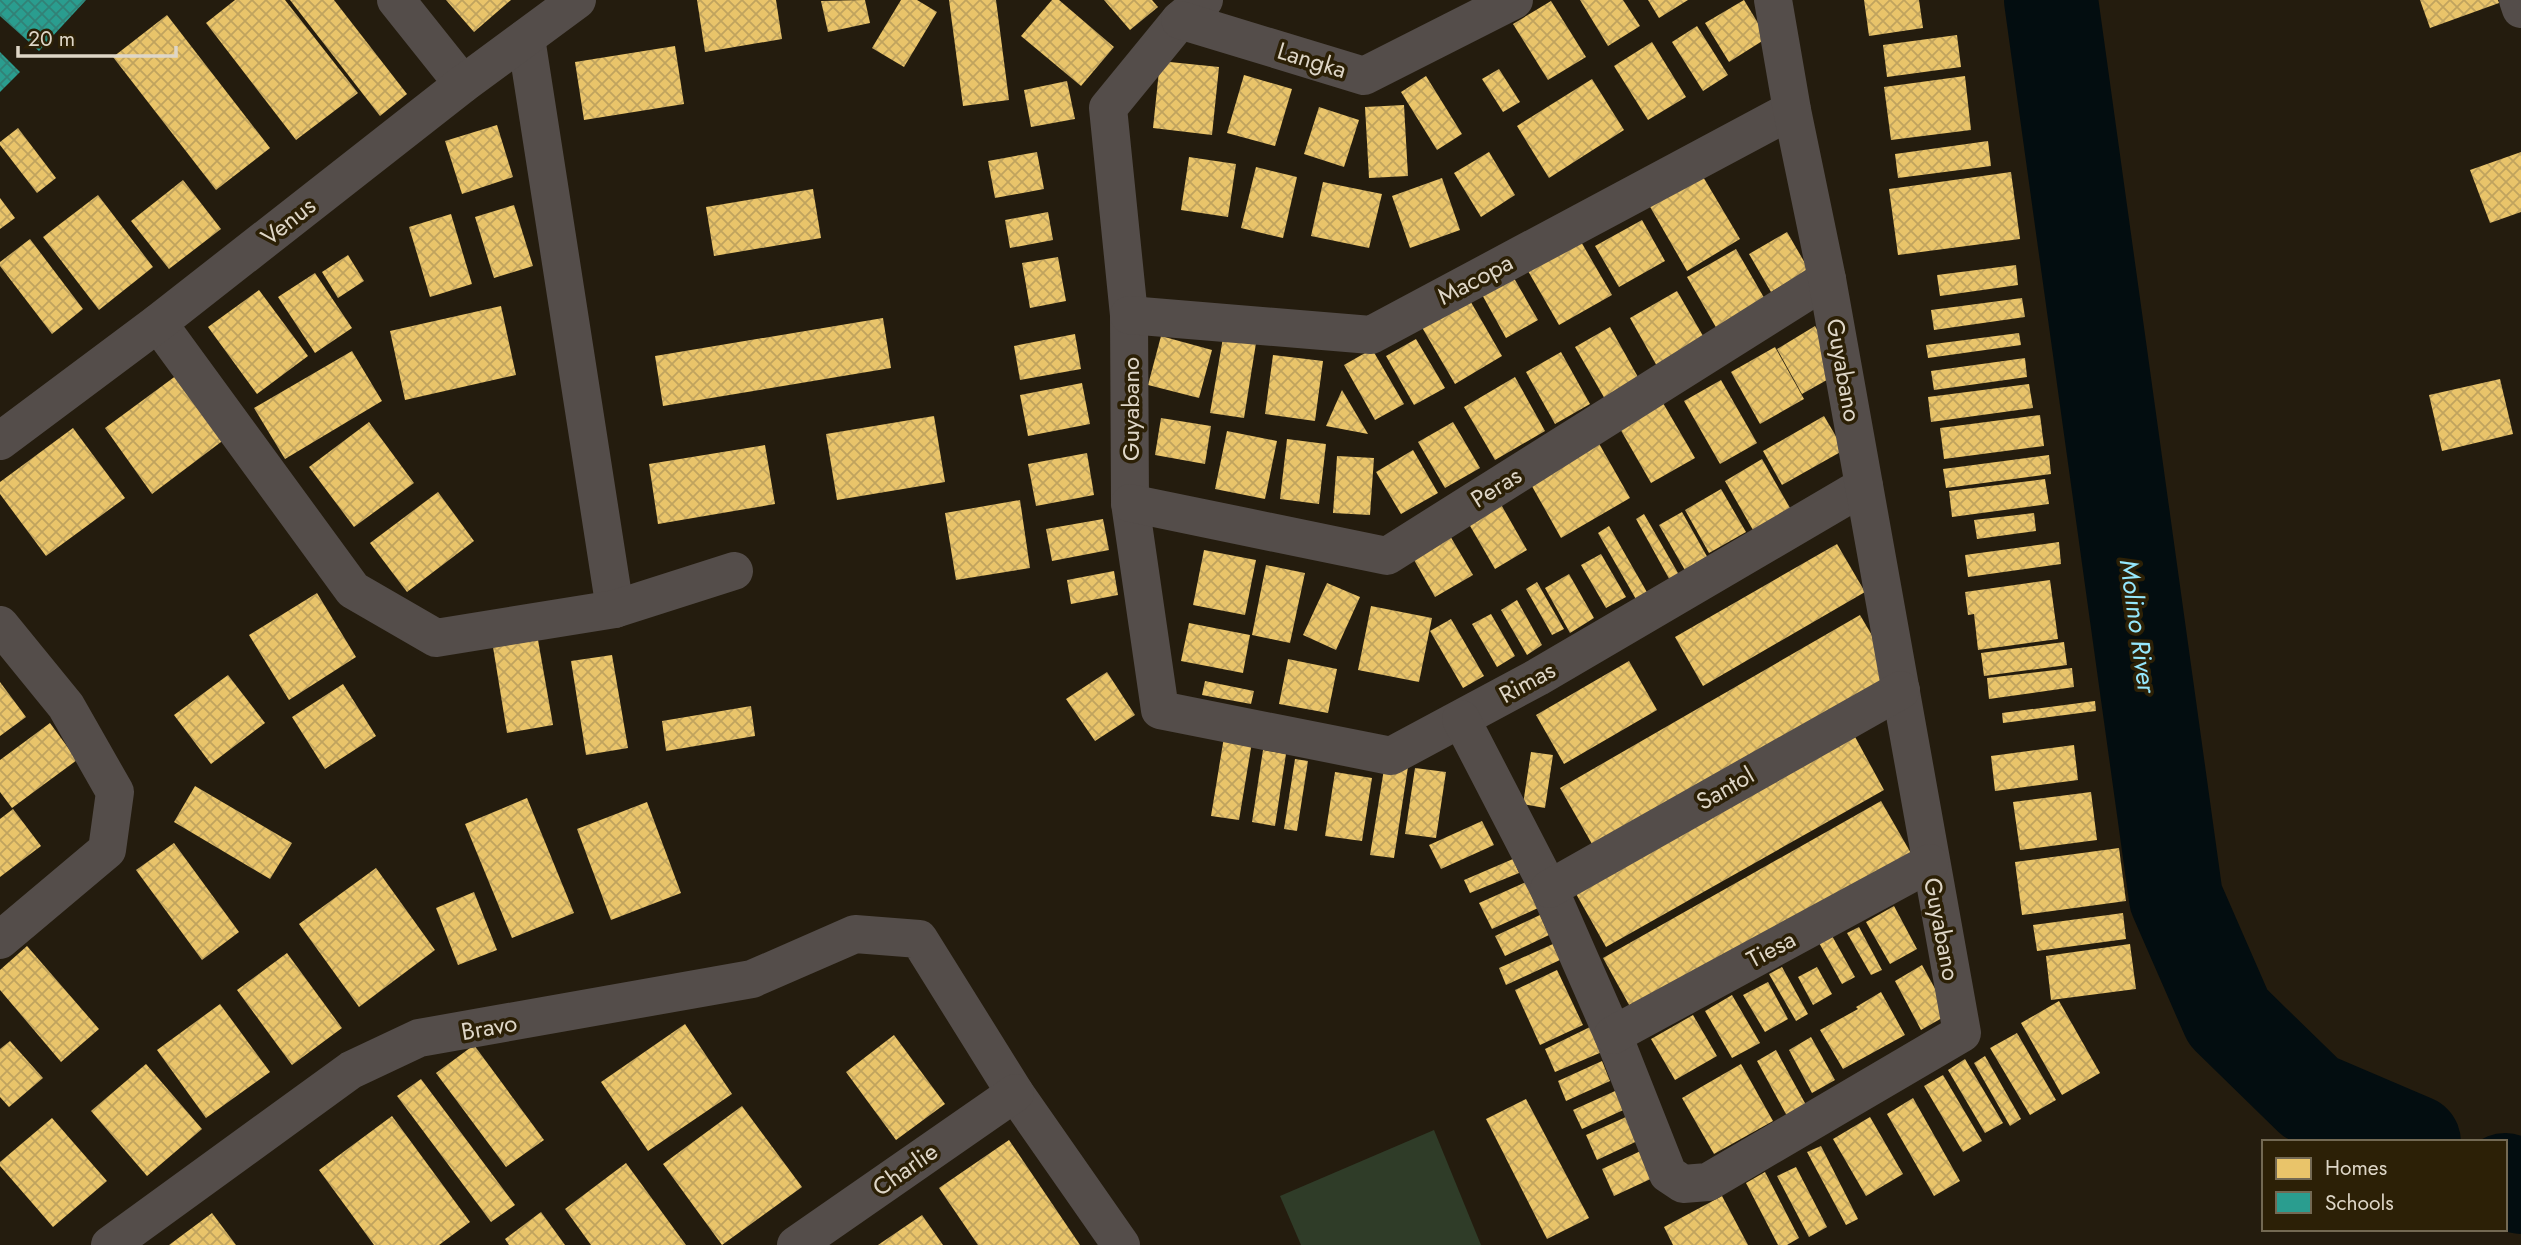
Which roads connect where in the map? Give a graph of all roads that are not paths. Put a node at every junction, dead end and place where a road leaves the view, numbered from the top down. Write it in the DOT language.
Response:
graph roads {
  1 [pos="396,0"];
  2 [pos="577,0"];
  3 [pos="1514,0"];
  4 [pos="1773,0"];
  5 [pos="2518,0"];
  6 [pos="2521,9"];
  7 [pos="1192,10"];
  8 [pos="526,38"];
  9 [pos="463,84"];
  10 [pos="1792,110"];
  11 [pos="1827,279"];
  12 [pos="1129,315"];
  13 [pos="158,323"];
  14 [pos="0,441"];
  15 [pos="1864,486"];
  16 [pos="1130,503"];
  17 [pos="734,570"];
  18 [pos="615,609"];
  19 [pos="0,625"];
  20 [pos="1900,690"];
  21 [pos="1160,710"];
  22 [pos="1461,719"];
  23 [pos="1930,863"];
  24 [pos="1549,888"];
  25 [pos="0,940"];
  26 [pos="1613,1035"];
  27 [pos="1015,1093"];
  28 [pos="110,1245"];
  29 [pos="796,1245"];
  30 [pos="1121,1245"];
  1 -- 9 [label="street"];
  2 -- 8 [label="street, Venus"];
  3 -- 7 [label="street, Langka"];
  4 -- 10 [label="street, Guyabano"];
  5 -- 6 [label="street"];
  7 -- 12 [label="street, Guyabano"];
  8 -- 9 [label="street, Venus"];
  8 -- 18 [label="street"];
  9 -- 13 [label="street, Venus"];
  10 -- 11 [label="street, Guyabano"];
  10 -- 12 [label="street, Macopa"];
  11 -- 15 [label="street, Guyabano"];
  11 -- 16 [label="street, Peras"];
  12 -- 16 [label="street, Guyabano"];
  13 -- 14 [label="street, Venus"];
  13 -- 18 [label="street"];
  15 -- 20 [label="street, Guyabano"];
  15 -- 22 [label="street, Rimas"];
  16 -- 21 [label="street, Guyabano"];
  17 -- 18 [label="street"];
  19 -- 25 [label="street"];
  20 -- 23 [label="street, Guyabano"];
  20 -- 24 [label="street, Santol"];
  21 -- 22 [label="street, Rimas"];
  22 -- 24 [label="street, Guyabano"];
  23 -- 26 [label="street, Tiesa"];
  23 -- 26 [label="street, Guyabano"];
  24 -- 26 [label="street, Guyabano"];
  27 -- 28 [label="street, Bravo"];
  27 -- 29 [label="street, Charlie"];
  27 -- 30 [label="street"];
}
